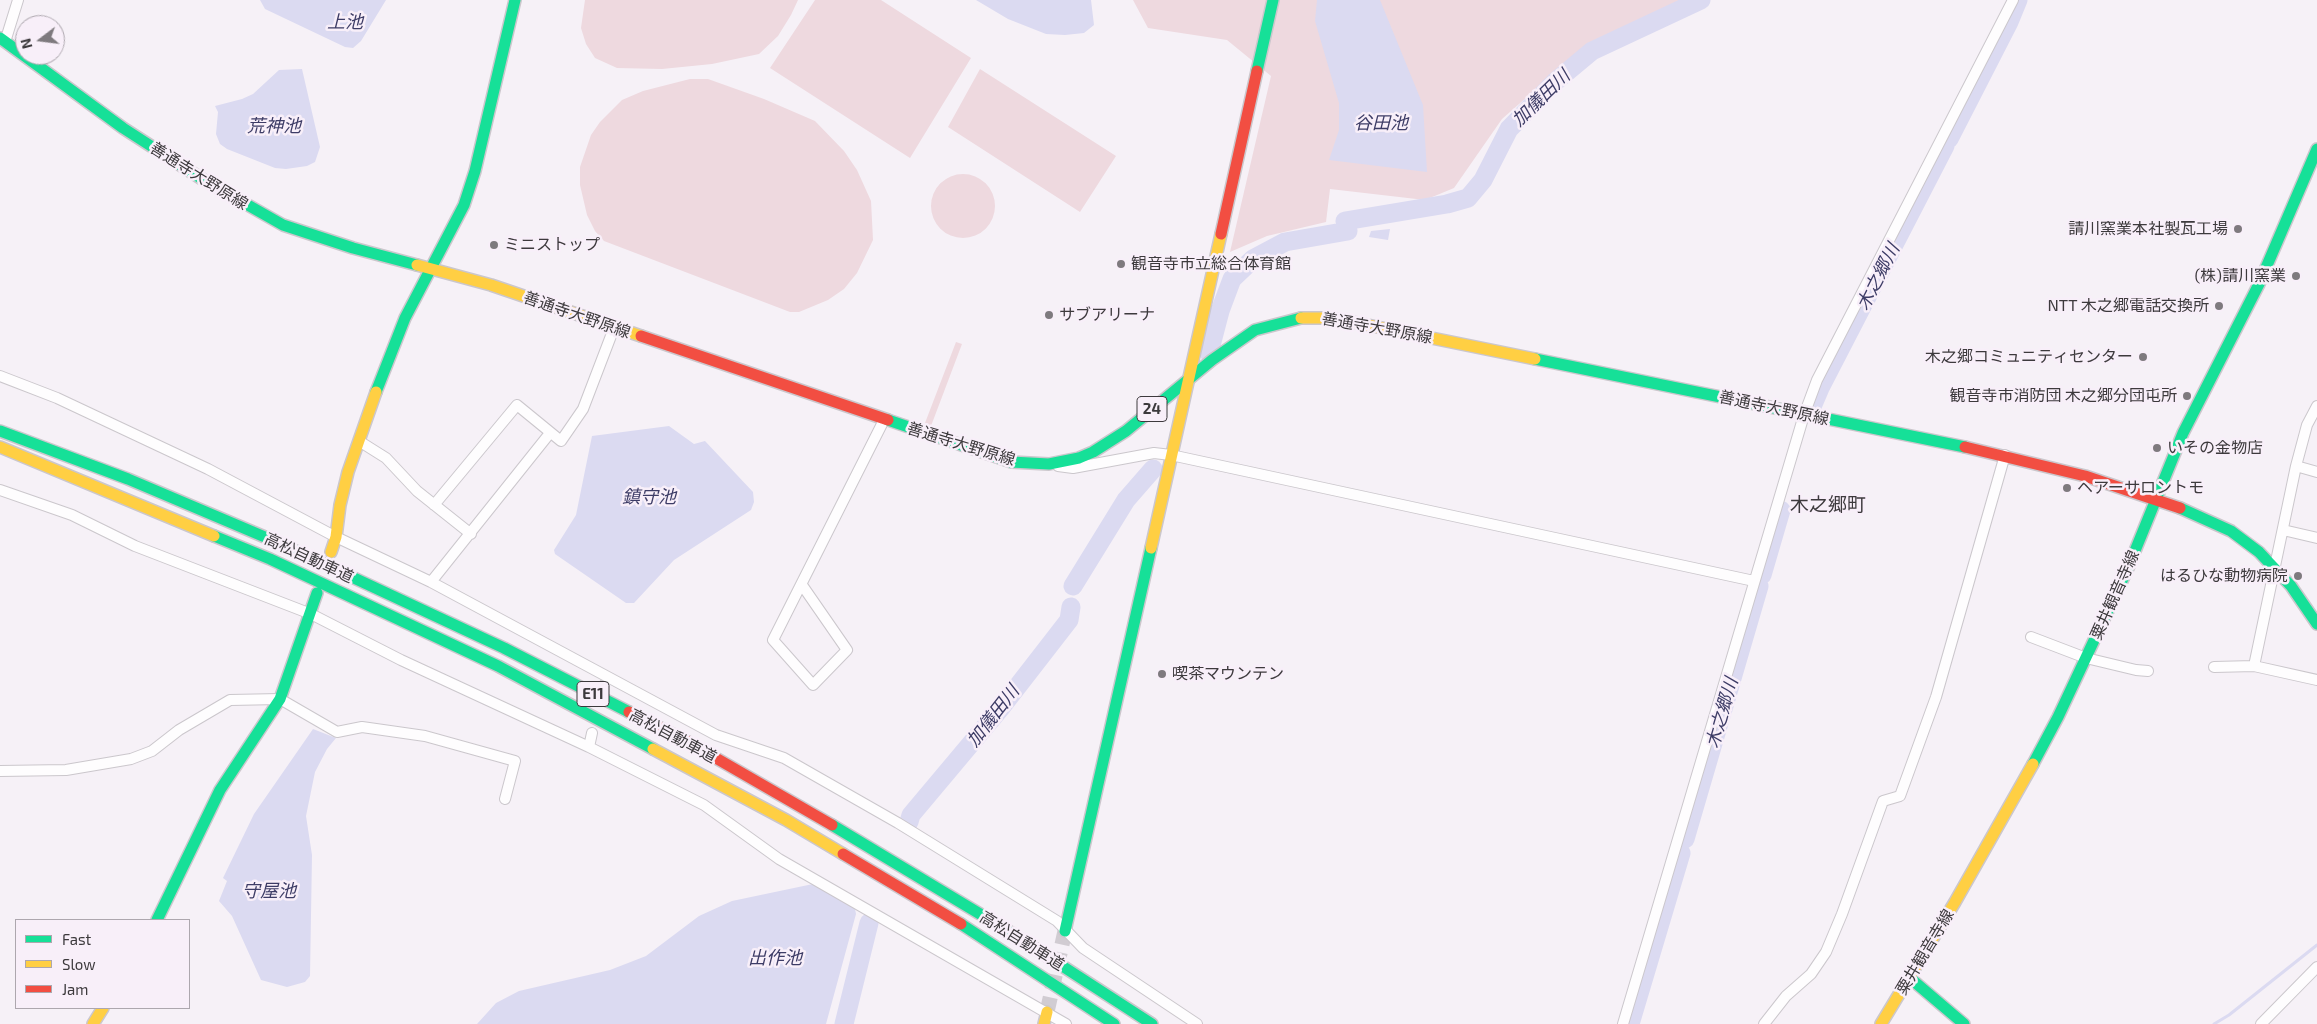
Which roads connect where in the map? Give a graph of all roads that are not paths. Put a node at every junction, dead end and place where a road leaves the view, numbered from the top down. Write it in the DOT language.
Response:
graph roads {
  1 [pos="18,0"];
  2 [pos="515,0"];
  3 [pos="1273,0"];
  4 [pos="2013,0"];
  5 [pos="3,40"];
  6 [pos="2317,150"];
  7 [pos="430,269"];
  8 [pos="614,328"];
  9 [pos="0,376"];
  10 [pos="1187,380"];
  11 [pos="2317,406"];
  12 [pos="1804,414"];
  13 [pos="884,420"];
  14 [pos="0,431"];
  15 [pos="550,433"];
  16 [pos="359,441"];
  17 [pos="0,447"];
  18 [pos="1171,454"];
  19 [pos="2005,455"];
  20 [pos="1049,464"];
  21 [pos="2296,466"];
  22 [pos="2317,472"];
  23 [pos="0,490"];
  24 [pos="2155,498"];
  25 [pos="434,505"];
  26 [pos="2284,530"];
  27 [pos="471,534"];
  28 [pos="336,537"];
  29 [pos="2317,538"];
  30 [pos="331,552"];
  31 [pos="2275,569"];
  32 [pos="1754,580"];
  33 [pos="431,582"];
  34 [pos="802,585"];
  35 [pos="317,593"];
  36 [pos="311,614"];
  37 [pos="2317,624"];
  38 [pos="2031,637"];
  39 [pos="2086,658"];
  40 [pos="2254,666"];
  41 [pos="2214,667"];
  42 [pos="2148,671"];
  43 [pos="2317,680"];
  44 [pos="280,699"];
  45 [pos="592,733"];
  46 [pos="589,747"];
  47 [pos="0,771"];
  48 [pos="505,799"];
  49 [pos="157,919"];
  50 [pos="1066,931"];
  51 [pos="2317,967"];
  52 [pos="1910,978"];
  53 [pos="102,1009"];
  54 [pos="1047,1012"];
  55 [pos="93,1024"];
  56 [pos="1044,1024"];
  57 [pos="1066,1024"];
  58 [pos="1114,1024"];
  59 [pos="1152,1024"];
  60 [pos="1197,1024"];
  61 [pos="1623,1024"];
  62 [pos="1764,1024"];
  63 [pos="1881,1024"];
  64 [pos="1964,1024"];
  65 [pos="2261,1024"];
  1 -- 5 [label="street"];
  2 -- 7 [label="main road"];
  3 -- 10 [label="main road"];
  4 -- 12 [label="street"];
  5 -- 7 [label="main road, 善通寺大野原線 / 24"];
  6 -- 24 [label="main road, 粟井観音寺線"];
  7 -- 8 [label="main road, 善通寺大野原線 / 24"];
  7 -- 16 [label="main road"];
  8 -- 13 [label="main road, 善通寺大野原線 / 24"];
  8 -- 15 [label="street"];
  9 -- 28 [label="street"];
  10 -- 12 [label="main road, 善通寺大野原線 / 24"];
  10 -- 18 [label="main road"];
  10 -- 20 [label="main road, 善通寺大野原線 / 24"];
  11 -- 21 [label="street"];
  12 -- 19 [label="main road, 善通寺大野原線 / 24"];
  12 -- 32 [label="street"];
  13 -- 20 [label="main road, 善通寺大野原線 / 24"];
  13 -- 34 [label="street"];
  14 -- 59 [label="main road, 高松自動車道 / E11"];
  15 -- 25 [label="street"];
  15 -- 27 [label="street"];
  16 -- 25 [label="street"];
  16 -- 28 [label="main road"];
  17 -- 58 [label="main road, 高松自動車道 / E11"];
  18 -- 20 [label="street"];
  18 -- 32 [label="street"];
  18 -- 50 [label="main road"];
  19 -- 24 [label="main road, 善通寺大野原線 / 24"];
  19 -- 62 [label="street"];
  21 -- 22 [label="street"];
  21 -- 26 [label="street"];
  23 -- 36 [label="street"];
  24 -- 31 [label="main road, 善通寺大野原線 / 24"];
  24 -- 39 [label="main road, 粟井観音寺線"];
  25 -- 27 [label="street"];
  26 -- 29 [label="street"];
  26 -- 31 [label="street"];
  27 -- 33 [label="street"];
  28 -- 30 [label="main road"];
  28 -- 33 [label="street"];
  31 -- 37 [label="main road, 善通寺大野原線 / 24"];
  31 -- 40 [label="street"];
  32 -- 61 [label="street"];
  33 -- 50 [label="street"];
  34 -- 34 [label="street"];
  35 -- 36 [label="main road"];
  36 -- 44 [label="main road"];
  36 -- 46 [label="street"];
  38 -- 39 [label="street"];
  39 -- 42 [label="street"];
  39 -- 52 [label="main road, 粟井観音寺線"];
  40 -- 41 [label="street"];
  40 -- 43 [label="street"];
  44 -- 47 [label="street"];
  44 -- 48 [label="street"];
  44 -- 49 [label="main road"];
  45 -- 46 [label="street"];
  46 -- 54 [label="street"];
  50 -- 60 [label="street"];
  51 -- 65 [label="street"];
  52 -- 63 [label="main road, 粟井観音寺線"];
  52 -- 64 [label="main road"];
  53 -- 55 [label="main road"];
  54 -- 56 [label="main road"];
  54 -- 57 [label="street"];
}
